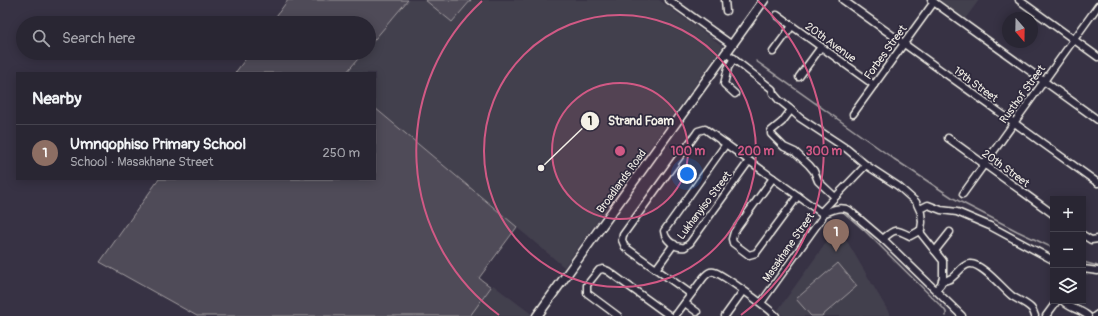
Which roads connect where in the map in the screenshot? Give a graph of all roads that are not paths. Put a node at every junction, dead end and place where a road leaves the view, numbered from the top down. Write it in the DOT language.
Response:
graph roads {
  1 [pos="669,0"];
  2 [pos="725,0"];
  3 [pos="764,0"];
  4 [pos="843,0"];
  5 [pos="1019,0"];
  6 [pos="933,1"];
  7 [pos="1098,6"];
  8 [pos="726,11"];
  9 [pos="777,15"];
  10 [pos="792,26"];
  11 [pos="1074,39"];
  12 [pos="904,43"];
  13 [pos="732,45"];
  14 [pos="821,47"];
  15 [pos="773,52"];
  16 [pos="726,53"];
  17 [pos="1098,56"];
  18 [pos="734,58"];
  19 [pos="799,77"];
  20 [pos="1044,81"];
  21 [pos="874,85"];
  22 [pos="735,94"];
  23 [pos="791,110"];
  24 [pos="853,114"];
  25 [pos="1098,120"];
  26 [pos="1014,123"];
  27 [pos="948,138"];
  28 [pos="726,144"];
  29 [pos="749,161"];
  30 [pos="984,164"];
  31 [pos="866,165"];
  32 [pos="773,178"];
  33 [pos="1098,183"];
  34 [pos="963,194"];
  35 [pos="798,196"];
  36 [pos="835,196"];
  37 [pos="920,209"];
  38 [pos="1050,212"];
  39 [pos="822,213"];
  40 [pos="921,230"];
  41 [pos="950,232"];
  42 [pos="1086,238"];
  43 [pos="882,240"];
  44 [pos="1096,240"];
  45 [pos="674,244"];
  46 [pos="936,251"];
  47 [pos="1050,258"];
  48 [pos="656,269"];
  49 [pos="1086,269"];
  50 [pos="1098,271"];
  51 [pos="942,281"];
  52 [pos="936,290"];
  53 [pos="743,291"];
  54 [pos="691,294"];
  55 [pos="685,303"];
  56 [pos="761,303"];
  57 [pos="1055,304"];
  58 [pos="1066,304"];
  59 [pos="697,312"];
  60 [pos="1098,314"];
  61 [pos="537,316"];
  62 [pos="618,316"];
  63 [pos="670,316"];
  64 [pos="675,316"];
  65 [pos="725,316"];
  66 [pos="776,316"];
  67 [pos="962,316"];
  68 [pos="1035,316"];
  69 [pos="1046,316"];
  70 [pos="1088,316"];
  71 [pos="1095,316"];
  1 -- 13 [label="street"];
  2 -- 8 [label="street"];
  3 -- 13 [label="main road, Broadlands Road"];
  4 -- 12 [label="street, 19th Street"];
  5 -- 11 [label="street"];
  6 -- 12 [label="street, Forbes Street"];
  6 -- 20 [label="street"];
  7 -- 11 [label="street, Rusthof Street"];
  9 -- 10 [label="street, 20th Avenue"];
  10 -- 14 [label="street, 20th Avenue"];
  10 -- 15 [label="street"];
  11 -- 17 [label="street"];
  11 -- 20 [label="street, Rusthof Street"];
  12 -- 21 [label="street, Forbes Street"];
  12 -- 26 [label="street, 19th Street"];
  13 -- 16 [label="main road, Broadlands Road"];
  14 -- 19 [label="street"];
  14 -- 21 [label="street, 20th Avenue"];
  16 -- 18 [label="street"];
  16 -- 61 [label="main road, Broadlands Road"];
  18 -- 22 [label="street"];
  18 -- 23 [label="street"];
  20 -- 25 [label="street"];
  20 -- 26 [label="street, Rusthof Street"];
  21 -- 24 [label="street, Forbes Street"];
  23 -- 31 [label="street"];
  23 -- 36 [label="street"];
  26 -- 30 [label="street, Rusthof Street"];
  26 -- 33 [label="street, 19th Street"];
  27 -- 30 [label="street, 20th Street"];
  28 -- 29 [label="street, Masakhane Street"];
  28 -- 45 [label="street, Lukhanyiso Street"];
  28 -- 48 [label="street, Masakhane Street"];
  29 -- 32 [label="street, Masakhane Street"];
  29 -- 45 [label="street, Lukhanyiso Street"];
  30 -- 34 [label="street, Rusthof Street"];
  30 -- 38 [label="street, 20th Street"];
  31 -- 36 [label="street"];
  31 -- 37 [label="street"];
  32 -- 35 [label="street, Masakhane Street"];
  32 -- 35 [label="street"];
  35 -- 39 [label="street, Masakhane Street"];
  36 -- 39 [label="street"];
  37 -- 40 [label="street"];
  37 -- 47 [label="street"];
  39 -- 43 [label="street"];
  39 -- 56 [label="street, Masakhane Street"];
  40 -- 43 [label="street"];
  40 -- 46 [label="street"];
  41 -- 46 [label="street"];
  42 -- 44 [label="street"];
  43 -- 52 [label="street"];
  45 -- 48 [label="street"];
  46 -- 51 [label="street"];
  48 -- 54 [label="street, Masakhane Street"];
  49 -- 50 [label="street"];
  51 -- 52 [label="street"];
  51 -- 68 [label="street"];
  52 -- 67 [label="street"];
  53 -- 54 [label="street"];
  53 -- 56 [label="street"];
  53 -- 65 [label="street"];
  54 -- 55 [label="street"];
  55 -- 59 [label="street"];
  55 -- 64 [label="street"];
  56 -- 66 [label="street"];
  57 -- 69 [label="street"];
  58 -- 70 [label="street"];
  60 -- 71 [label="street"];
  62 -- 63 [label="street"];
}
